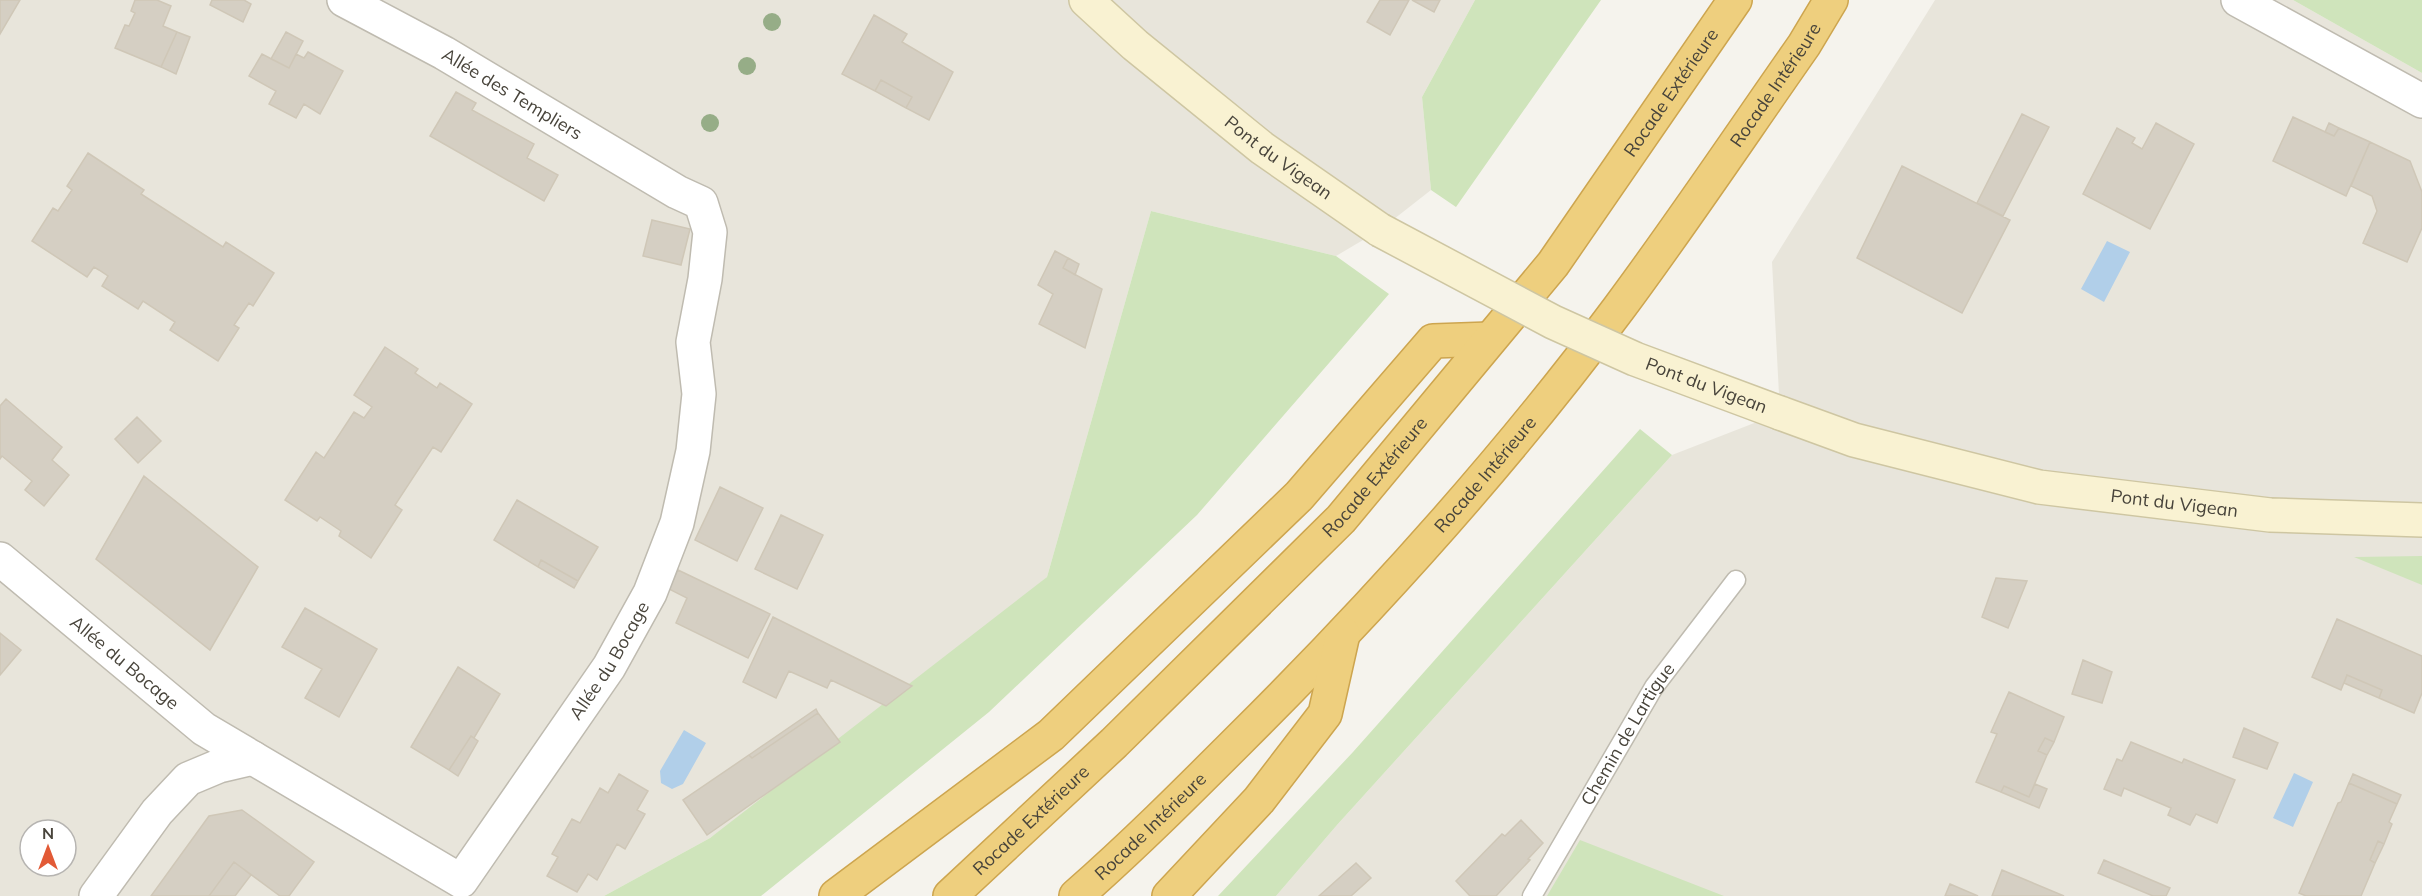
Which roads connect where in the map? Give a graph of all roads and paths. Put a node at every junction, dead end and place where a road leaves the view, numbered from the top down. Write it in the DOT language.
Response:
graph roads {
  1 [pos="344,0"];
  2 [pos="1086,0"];
  3 [pos="1735,0"];
  4 [pos="1831,0"];
  5 [pos="2238,0"];
  6 [pos="2422,101"];
  7 [pos="678,192"];
  8 [pos="1490,339"];
  9 [pos="2422,520"];
  10 [pos="0,559"];
  11 [pos="1736,580"];
  12 [pos="1343,633"];
  13 [pos="253,758"];
  14 [pos="96,896"];
  15 [pos="836,896"];
  16 [pos="950,896"];
  17 [pos="1076,896"];
  18 [pos="1169,896"];
  19 [pos="1532,896"];
  1 -- 7 [label="street, Allée des Templiers"];
  2 -- 9 [label="street, Pont du Vigean, bridge"];
  3 -- 8 [label="highway, Rocade Extérieure"];
  4 -- 12 [label="highway, Rocade Intérieure"];
  5 -- 6 [label="street"];
  7 -- 13 [label="street, Allée du Bocage"];
  8 -- 15 [label="highway"];
  8 -- 16 [label="highway, Rocade Extérieure"];
  10 -- 13 [label="street, Allée du Bocage"];
  11 -- 19 [label="lane, Chemin de Lartigue"];
  12 -- 17 [label="highway, Rocade Intérieure"];
  12 -- 18 [label="highway"];
  13 -- 14 [label="street"];
}
